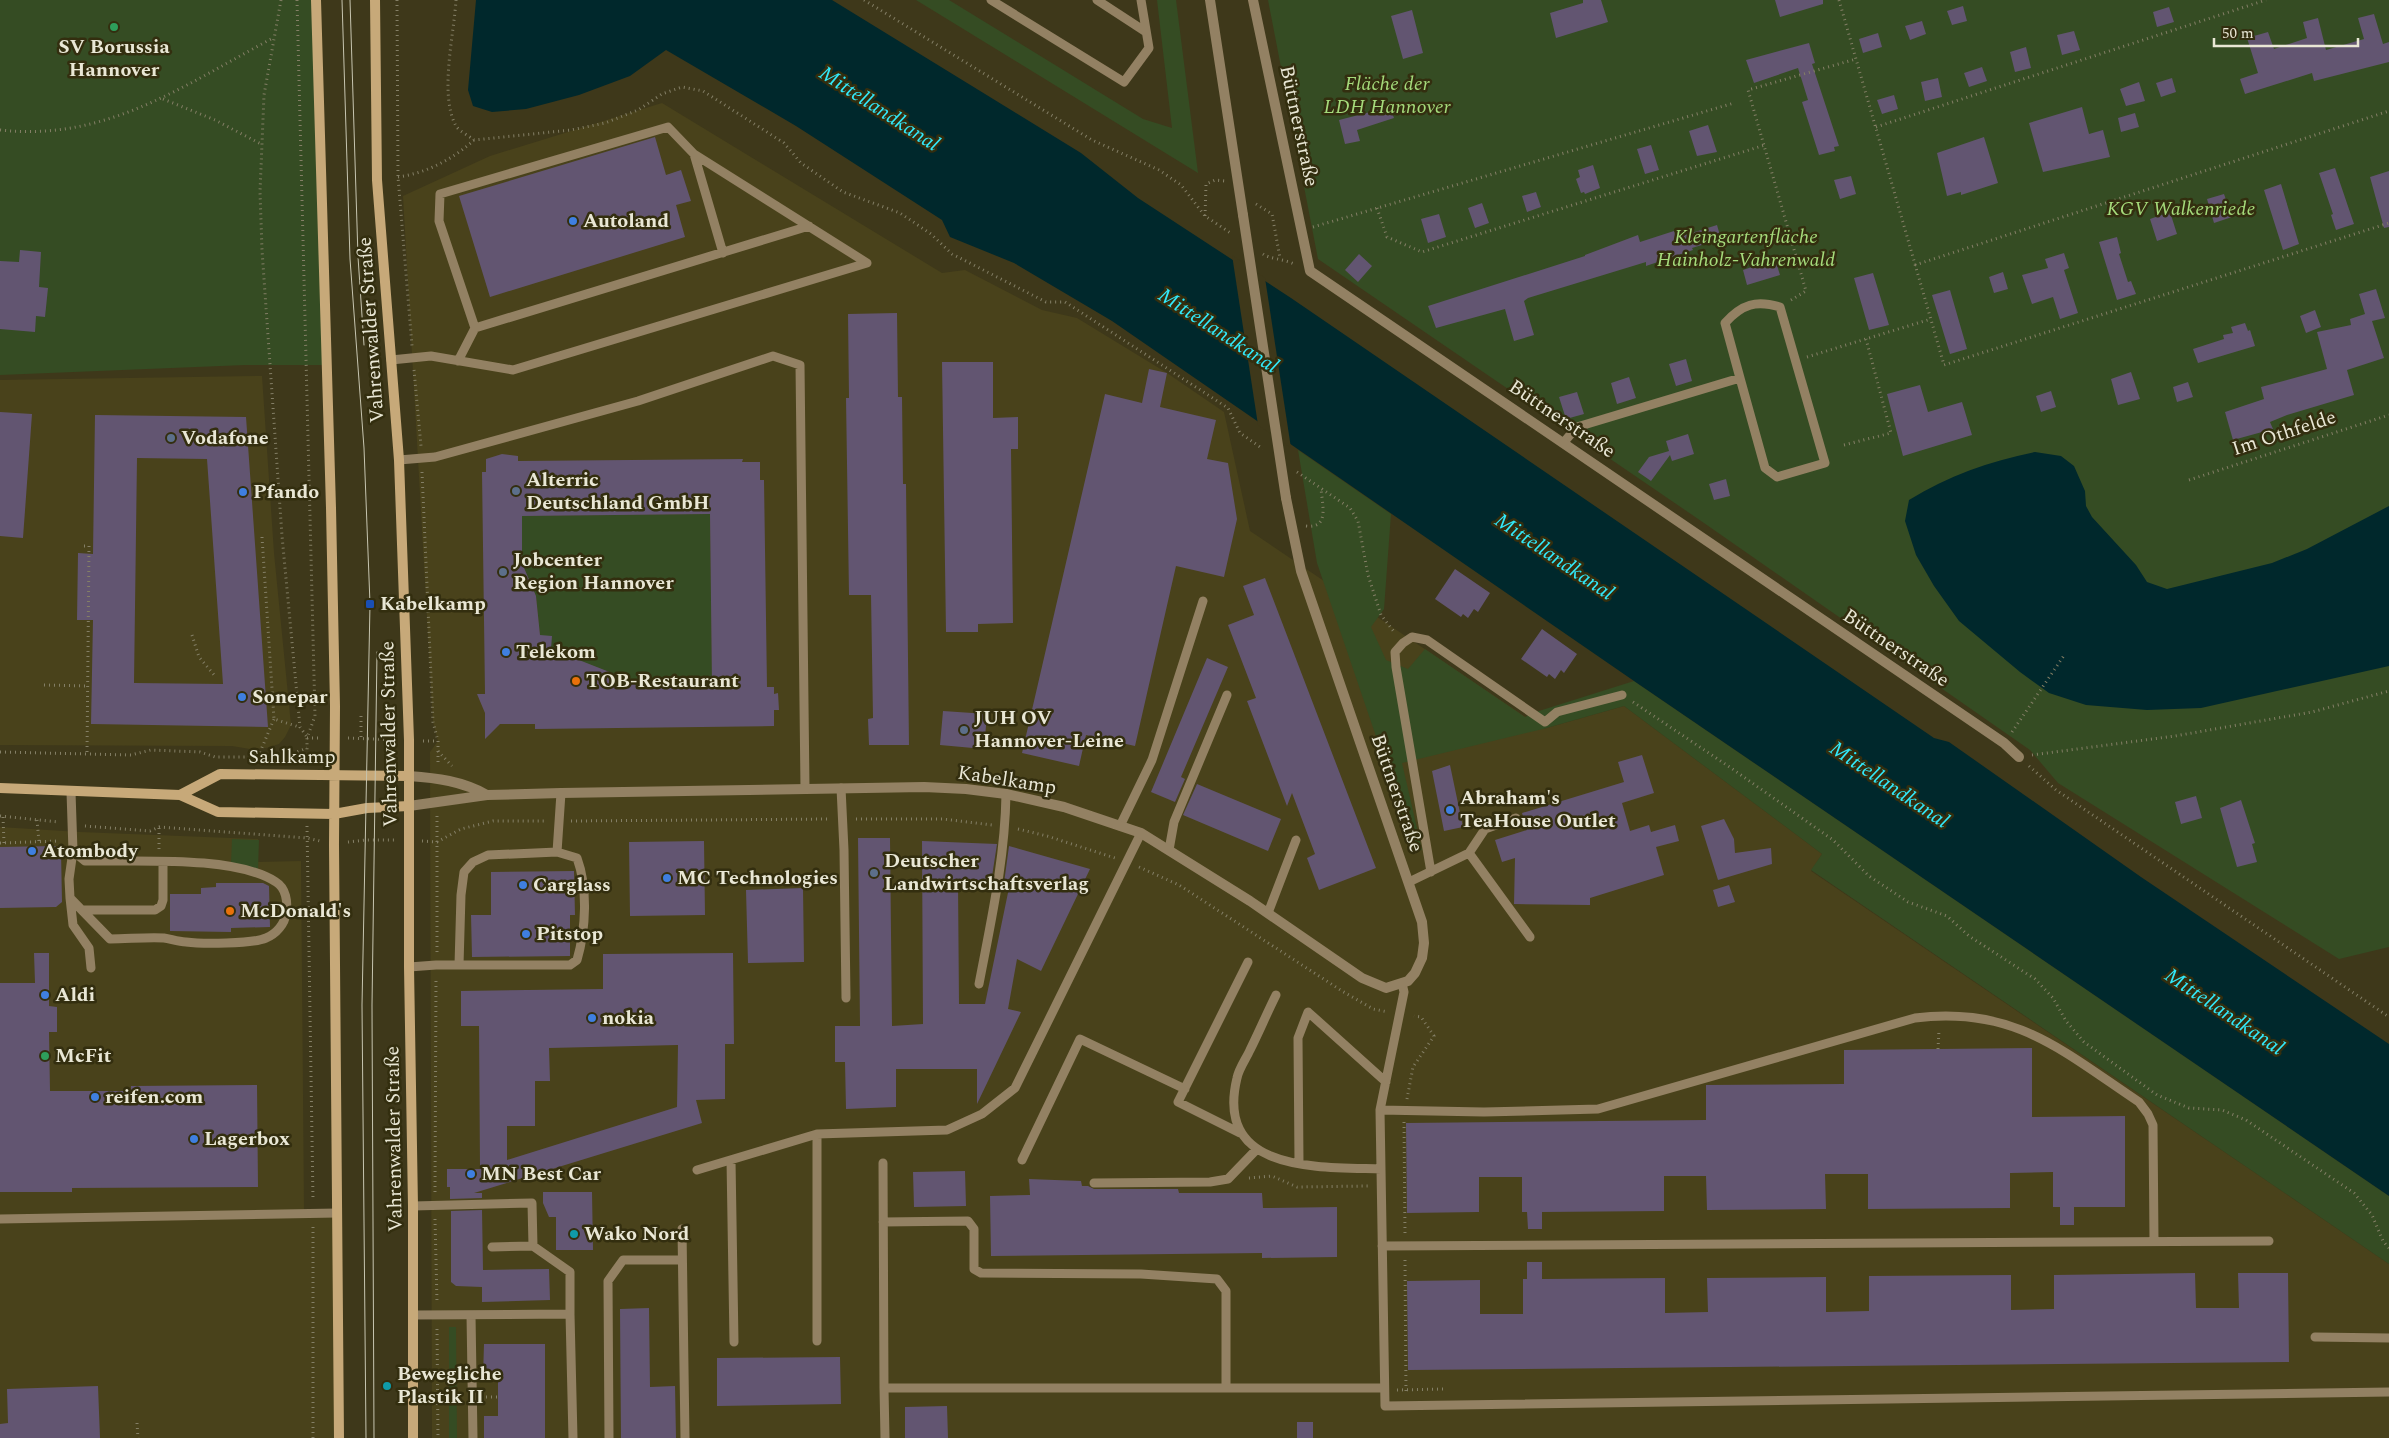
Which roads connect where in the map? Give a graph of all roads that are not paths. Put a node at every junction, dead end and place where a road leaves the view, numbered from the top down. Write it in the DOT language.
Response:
graph roads {
  1 [pos="316,0"];
  2 [pos="375,0"];
  3 [pos="991,0"];
  4 [pos="1096,0"];
  5 [pos="1141,0"];
  6 [pos="1210,0"];
  7 [pos="1253,0"];
  8 [pos="1146,32"];
  9 [pos="694,154"];
  10 [pos="809,226"];
  11 [pos="723,253"];
  12 [pos="475,328"];
  13 [pos="391,360"];
  14 [pos="458,361"];
  15 [pos="1740,378"];
  16 [pos="1564,442"];
  17 [pos="399,460"];
  18 [pos="1203,601"];
  19 [pos="1227,695"];
  20 [pos="1622,695"];
  21 [pos="2019,757"];
  22 [pos="335,775"];
  23 [pos="409,776"];
  24 [pos="0,788"];
  25 [pos="805,788"];
  26 [pos="841,788"];
  27 [pos="71,792"];
  28 [pos="561,793"];
  29 [pos="1006,794"];
  30 [pos="180,795"];
  31 [pos="487,796"];
  32 [pos="409,806"];
  33 [pos="334,814"];
  34 [pos="1516,818"];
  35 [pos="1120,826"];
  36 [pos="1141,833"];
  37 [pos="1296,840"];
  38 [pos="1169,850"];
  39 [pos="73,851"];
  40 [pos="557,852"];
  41 [pos="1470,853"];
  42 [pos="161,862"];
  43 [pos="1431,872"];
  44 [pos="1410,882"];
  45 [pos="70,898"];
  46 [pos="82,910"];
  47 [pos="1268,913"];
  48 [pos="1530,937"];
  49 [pos="1248,962"];
  50 [pos="459,965"];
  51 [pos="409,967"];
  52 [pos="91,968"];
  53 [pos="1402,983"];
  54 [pos="979,984"];
  55 [pos="1276,995"];
  56 [pos="846,998"];
  57 [pos="1386,1082"];
  58 [pos="1184,1089"];
  59 [pos="1380,1110"];
  60 [pos="1240,1133"];
  61 [pos="817,1134"];
  62 [pos="1256,1150"];
  63 [pos="730,1160"];
  64 [pos="1022,1160"];
  65 [pos="1299,1163"];
  66 [pos="883,1164"];
  67 [pos="1381,1169"];
  68 [pos="697,1170"];
  69 [pos="1094,1183"];
  70 [pos="413,1206"];
  71 [pos="337,1214"];
  72 [pos="0,1219"];
  73 [pos="884,1222"];
  74 [pos="682,1229"];
  75 [pos="2154,1241"];
  76 [pos="2269,1241"];
  77 [pos="533,1246"];
  78 [pos="1382,1246"];
  79 [pos="492,1247"];
  80 [pos="682,1260"];
  81 [pos="570,1314"];
  82 [pos="413,1315"];
  83 [pos="471,1315"];
  84 [pos="2315,1337"];
  85 [pos="2389,1338"];
  86 [pos="817,1341"];
  87 [pos="734,1342"];
  88 [pos="884,1388"];
  89 [pos="1226,1388"];
  90 [pos="1384,1388"];
  91 [pos="2389,1392"];
  92 [pos="339,1438"];
  93 [pos="413,1438"];
  94 [pos="473,1438"];
  95 [pos="574,1438"];
  96 [pos="608,1438"];
  97 [pos="685,1438"];
  98 [pos="885,1438"];
  1 -- 22 [label="main road, Vahrenwalder Straße"];
  2 -- 13 [label="main road, Vahrenwalder Straße"];
  3 -- 8 [label="lane"];
  4 -- 8 [label="lane"];
  5 -- 8 [label="lane"];
  6 -- 44 [label="street, Büttnerstraße, bridge"];
  7 -- 16 [label="street, Büttnerstraße"];
  9 -- 10 [label="lane"];
  9 -- 11 [label="lane"];
  9 -- 12 [label="lane"];
  10 -- 11 [label="lane"];
  10 -- 14 [label="lane"];
  11 -- 12 [label="lane"];
  12 -- 14 [label="lane"];
  13 -- 14 [label="lane"];
  13 -- 17 [label="main road, Vahrenwalder Straße"];
  15 -- 15 [label="lane"];
  15 -- 16 [label="lane"];
  16 -- 21 [label="street, Büttnerstraße"];
  17 -- 23 [label="main road, Vahrenwalder Straße"];
  17 -- 25 [label="lane"];
  18 -- 35 [label="lane"];
  19 -- 38 [label="lane"];
  20 -- 43 [label="lane, Büttnerstraße"];
  22 -- 23 [label="main road, Sahlkamp"];
  22 -- 30 [label="main road, Sahlkamp"];
  22 -- 33 [label="main road, Vahrenwalder Straße"];
  23 -- 31 [label="street, Kabelkamp"];
  23 -- 32 [label="main road, Vahrenwalder Straße"];
  24 -- 27 [label="main road, Sahlkamp"];
  25 -- 26 [label="street, Kabelkamp"];
  25 -- 28 [label="street, Kabelkamp"];
  26 -- 29 [label="street, Kabelkamp"];
  26 -- 56 [label="lane"];
  27 -- 30 [label="main road, Sahlkamp"];
  27 -- 39 [label="lane"];
  28 -- 31 [label="street, Kabelkamp"];
  28 -- 40 [label="lane"];
  29 -- 35 [label="street, Kabelkamp"];
  29 -- 54 [label="lane"];
  30 -- 33 [label="main road, Sahlkamp"];
  31 -- 32 [label="street, Kabelkamp"];
  32 -- 33 [label="main road, Sahlkamp"];
  32 -- 51 [label="main road, Vahrenwalder Straße"];
  33 -- 71 [label="main road, Vahrenwalder Straße"];
  34 -- 41 [label="lane"];
  35 -- 36 [label="street, Kabelkamp"];
  36 -- 38 [label="street, Kabelkamp"];
  36 -- 61 [label="lane"];
  37 -- 47 [label="lane"];
  38 -- 47 [label="street, Kabelkamp"];
  39 -- 42 [label="lane"];
  39 -- 45 [label="lane"];
  40 -- 50 [label="lane"];
  40 -- 50 [label="lane"];
  41 -- 43 [label="lane"];
  41 -- 48 [label="lane"];
  42 -- 46 [label="lane"];
  42 -- 46 [label="lane"];
  43 -- 44 [label="lane"];
  44 -- 53 [label="street, Büttnerstraße"];
  45 -- 46 [label="lane"];
  45 -- 52 [label="lane"];
  47 -- 53 [label="street, Kabelkamp"];
  49 -- 58 [label="lane"];
  50 -- 51 [label="lane"];
  51 -- 70 [label="main road, Vahrenwalder Straße"];
  53 -- 57 [label="lane"];
  55 -- 60 [label="lane"];
  57 -- 59 [label="lane"];
  57 -- 65 [label="lane"];
  58 -- 60 [label="lane"];
  58 -- 64 [label="lane"];
  59 -- 67 [label="lane"];
  59 -- 75 [label="lane"];
  60 -- 62 [label="lane"];
  61 -- 63 [label="lane"];
  61 -- 86 [label="lane"];
  62 -- 65 [label="lane"];
  62 -- 69 [label="lane"];
  63 -- 68 [label="lane"];
  63 -- 87 [label="lane"];
  65 -- 67 [label="lane"];
  66 -- 73 [label="lane"];
  67 -- 78 [label="lane"];
  70 -- 77 [label="lane"];
  70 -- 82 [label="main road, Vahrenwalder Straße"];
  71 -- 72 [label="lane"];
  71 -- 92 [label="main road, Vahrenwalder Straße"];
  73 -- 88 [label="lane"];
  73 -- 89 [label="lane"];
  74 -- 80 [label="lane"];
  75 -- 76 [label="lane"];
  75 -- 78 [label="lane"];
  77 -- 79 [label="lane"];
  77 -- 81 [label="lane"];
  78 -- 90 [label="lane"];
  80 -- 96 [label="lane"];
  80 -- 97 [label="lane"];
  81 -- 83 [label="lane"];
  81 -- 95 [label="lane"];
  82 -- 83 [label="lane"];
  82 -- 93 [label="main road, Vahrenwalder Straße"];
  83 -- 94 [label="lane"];
  84 -- 85 [label="lane"];
  88 -- 89 [label="lane"];
  88 -- 98 [label="lane"];
  89 -- 90 [label="lane"];
  90 -- 91 [label="lane"];
}
